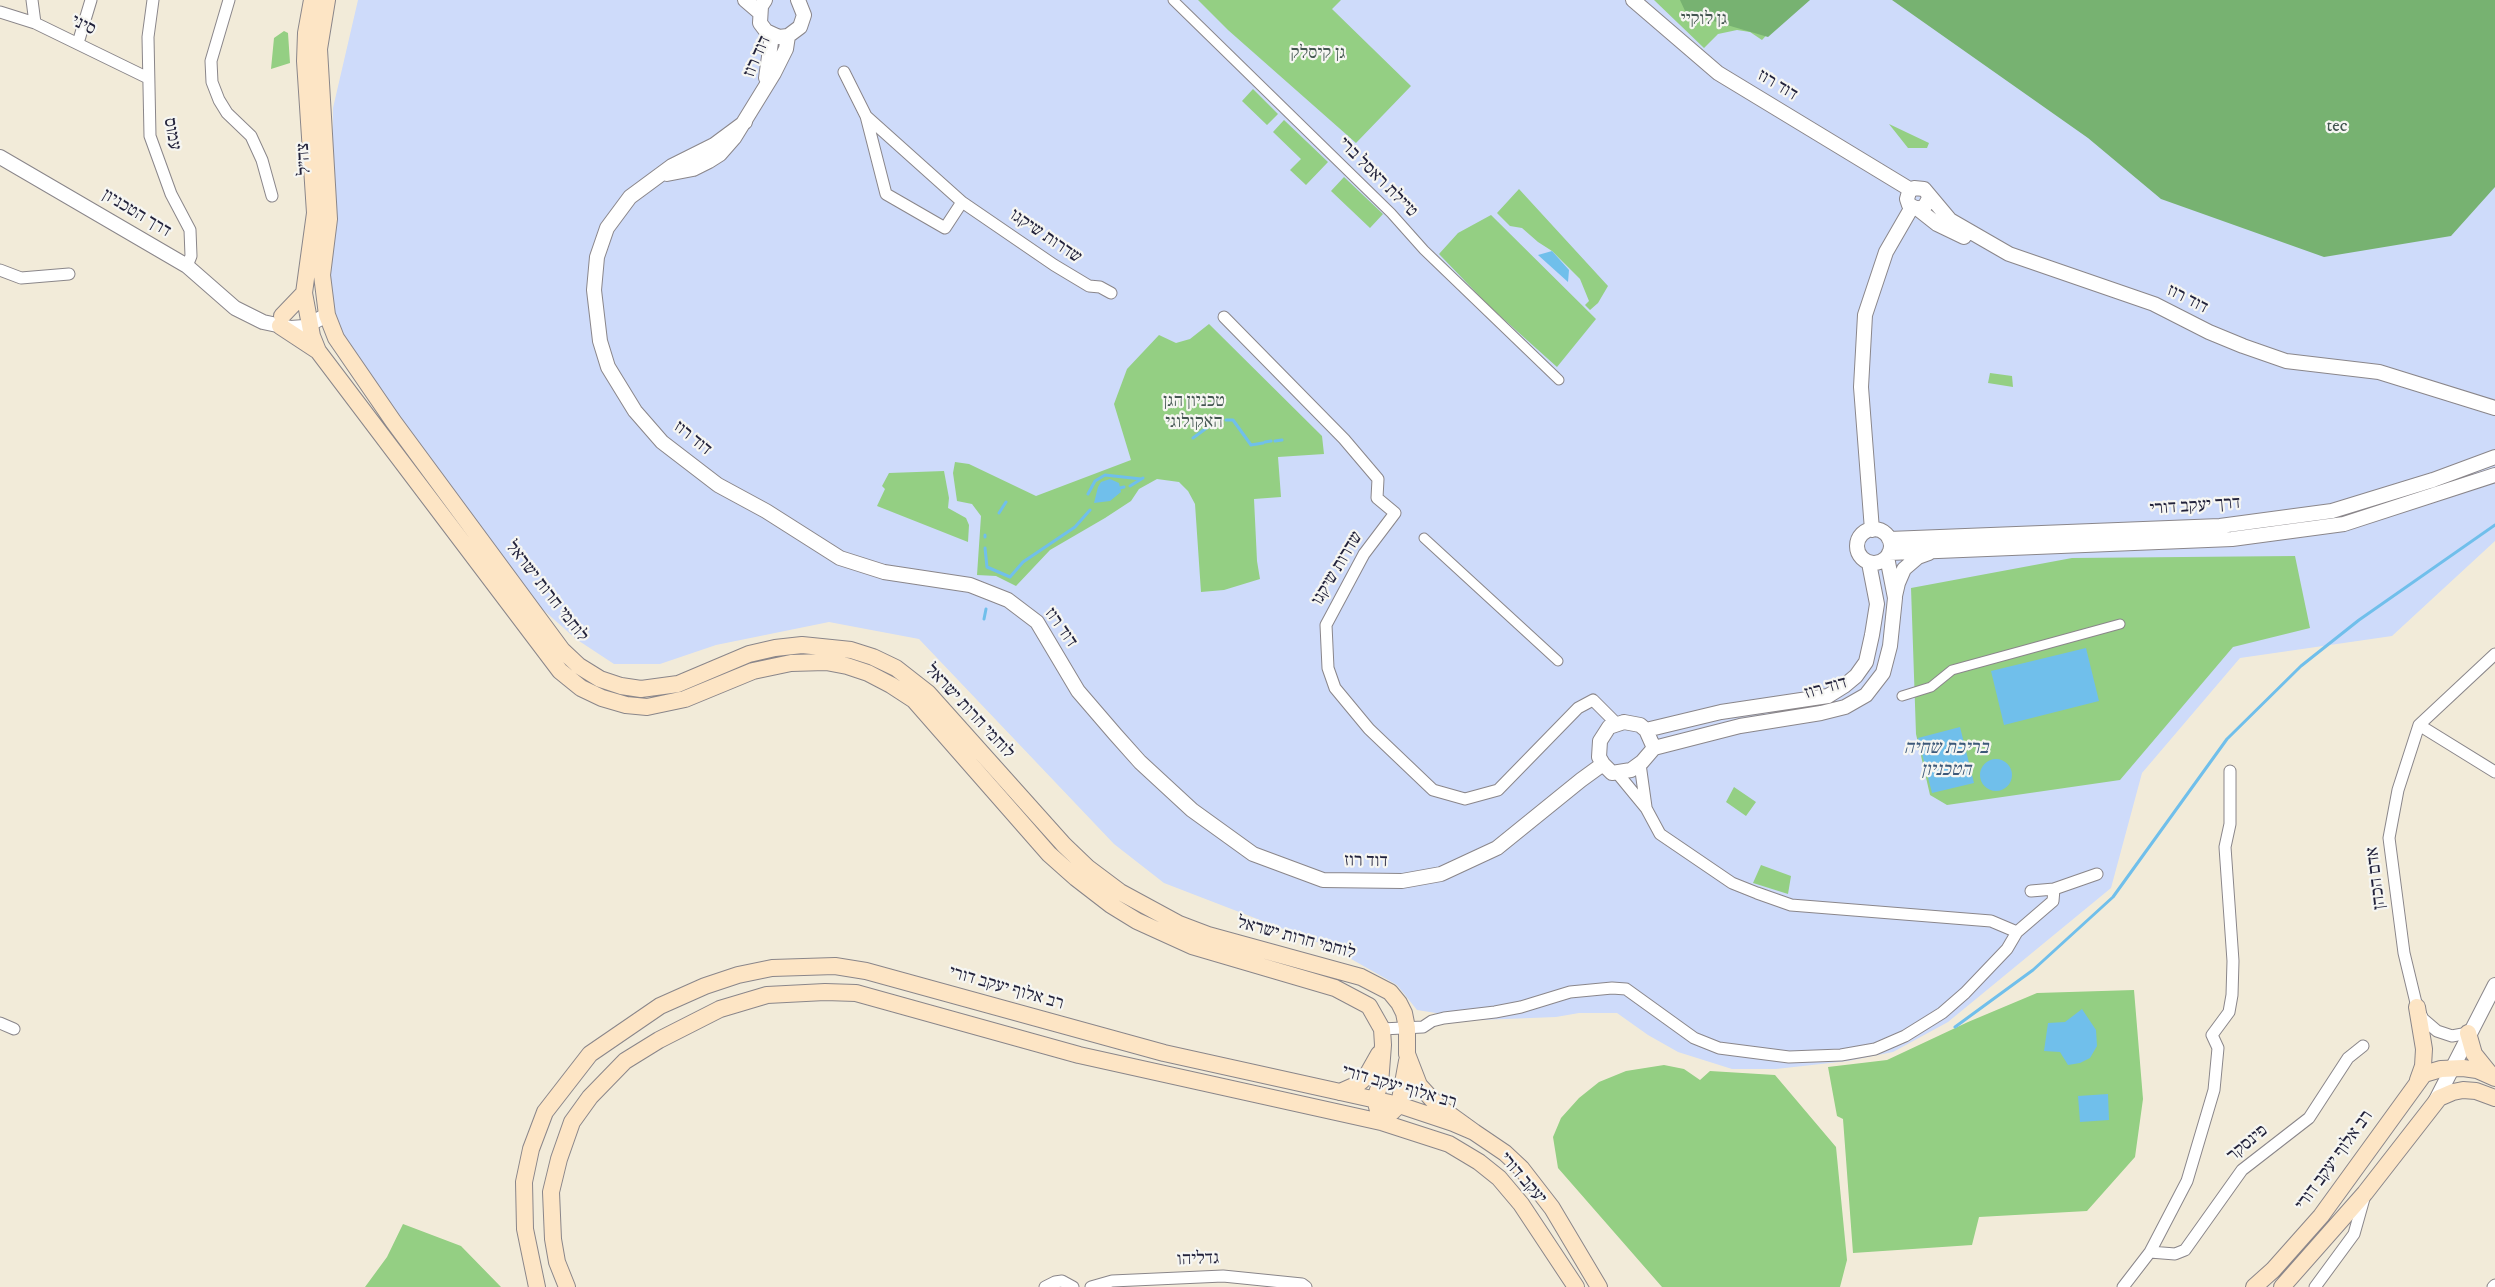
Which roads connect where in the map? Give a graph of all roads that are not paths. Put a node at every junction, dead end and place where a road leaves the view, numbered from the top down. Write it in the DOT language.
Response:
graph roads {
  1 [pos="32,0"];
  2 [pos="91,0"];
  3 [pos="154,0"];
  4 [pos="229,0"];
  5 [pos="312,0"];
  6 [pos="327,0"];
  7 [pos="745,0"];
  8 [pos="798,0"];
  9 [pos="1173,0"];
  10 [pos="1635,1"];
  11 [pos="762,6"];
  12 [pos="0,12"];
  13 [pos="35,23"];
  14 [pos="772,35"];
  15 [pos="788,36"];
  16 [pos="78,43"];
  17 [pos="844,72"];
  18 [pos="148,78"];
  19 [pos="762,93"];
  20 [pos="866,116"];
  21 [pos="0,157"];
  22 [pos="1911,190"];
  23 [pos="272,196"];
  24 [pos="1929,198"];
  25 [pos="962,202"];
  26 [pos="1915,208"];
  27 [pos="1984,240"];
  28 [pos="187,266"];
  29 [pos="0,270"];
  30 [pos="69,274"];
  31 [pos="304,293"];
  32 [pos="1111,293"];
  33 [pos="327,315"];
  34 [pos="1224,317"];
  35 [pos="307,320"];
  36 [pos="281,321"];
  37 [pos="318,351"];
  38 [pos="1559,380"];
  39 [pos="2495,408"];
  40 [pos="2495,457"];
  41 [pos="2495,476"];
  42 [pos="1872,530"];
  43 [pos="1424,538"];
  44 [pos="1942,549"];
  45 [pos="1888,550"];
  46 [pos="1869,563"];
  47 [pos="1895,598"];
  48 [pos="2120,624"];
  49 [pos="2495,654"];
  50 [pos="1558,661"];
  51 [pos="1902,696"];
  52 [pos="1616,723"];
  53 [pos="2419,725"];
  54 [pos="1646,730"];
  55 [pos="1654,748"];
  56 [pos="1603,764"];
  57 [pos="1640,764"];
  58 [pos="2230,771"];
  59 [pos="2495,772"];
  60 [pos="1618,774"];
  61 [pos="1646,808"];
  62 [pos="2097,874"];
  63 [pos="2054,889"];
  64 [pos="2031,891"];
  65 [pos="2017,932"];
  66 [pos="2495,985"];
  67 [pos="2417,1007"];
  68 [pos="0,1023"];
  69 [pos="1407,1028"];
  70 [pos="14,1029"];
  71 [pos="2468,1034"];
  72 [pos="1383,1037"];
  73 [pos="2363,1046"];
  74 [pos="1408,1054"];
  75 [pos="2452,1068"];
  76 [pos="2494,1077"];
  77 [pos="2418,1080"];
  78 [pos="1340,1092"];
  79 [pos="2495,1098"];
  80 [pos="1375,1099"];
  81 [pos="2435,1102"];
  82 [pos="1399,1105"];
  83 [pos="1381,1122"];
  84 [pos="1474,1132"];
  85 [pos="2365,1194"];
  86 [pos="2150,1252"];
  87 [pos="537,1287"];
  88 [pos="567,1287"];
  89 [pos="1045,1287"];
  90 [pos="1073,1287"];
  91 [pos="1091,1287"];
  92 [pos="1306,1287"];
  93 [pos="1576,1287"];
  94 [pos="1599,1287"];
  95 [pos="2123,1287"];
  96 [pos="2254,1287"];
  97 [pos="2282,1287"];
  98 [pos="2315,1287"];
  1 -- 13 [label="street"];
  2 -- 16 [label="street"];
  3 -- 18 [label="street, עמוס"];
  4 -- 23 [label="street"];
  5 -- 31 [label="main road, צה״ל"];
  6 -- 33 [label="main road, צה״ל"];
  7 -- 11 [label="street"];
  8 -- 15 [label="street"];
  9 -- 38 [label="street, טיילת ראסל ברי"];
  10 -- 22 [label="street, דוד רוז"];
  11 -- 14 [label="street"];
  12 -- 13 [label="street, סיני"];
  13 -- 16 [label="street, סיני"];
  14 -- 15 [label="street"];
  14 -- 19 [label="street, דוד רוז"];
  15 -- 19 [label="street, דוד רוז"];
  16 -- 18 [label="street, סיני"];
  17 -- 20 [label="street"];
  18 -- 28 [label="street, עמוס"];
  19 -- 56 [label="street, דוד רוז"];
  20 -- 25 [label="street, שדרות שיקגו"];
  20 -- 25 [label="street"];
  21 -- 28 [label="street, דרך הטכניון"];
  22 -- 24 [label="street"];
  22 -- 26 [label="street"];
  24 -- 26 [label="street"];
  24 -- 27 [label="street, דוד רוז"];
  25 -- 32 [label="street, שדרות שיקגו"];
  26 -- 27 [label="street"];
  26 -- 42 [label="street"];
  27 -- 39 [label="street, דוד רוז"];
  28 -- 36 [label="street, דרך הטכניון"];
  29 -- 30 [label="street"];
  31 -- 35 [label="main road, צה״ל"];
  31 -- 36 [label="main road"];
  33 -- 35 [label="street, דרך הטכניון"];
  33 -- 69 [label="main road, לוחמי חרות ישראל"];
  34 -- 52 [label="street, שדרות שיקגו"];
  35 -- 36 [label="street, דרך הטכניון"];
  35 -- 37 [label="main road, לוחמי חרות ישראל"];
  36 -- 37 [label="main road"];
  37 -- 72 [label="main road, לוחמי חרות ישראל"];
  40 -- 45 [label="street, דרך יעקב דורי"];
  41 -- 44 [label="street, דרך יעקב דורי"];
  42 -- 45 [label="street"];
  42 -- 46 [label="street"];
  43 -- 50 [label="street"];
  44 -- 45 [label="street, דרך יעקב דורי"];
  44 -- 47 [label="street"];
  45 -- 46 [label="street"];
  45 -- 47 [label="street, דוד רוז"];
  46 -- 54 [label="street, דוד רוז"];
  47 -- 55 [label="street, דוד רוז"];
  48 -- 51 [label="street"];
  49 -- 53 [label="street, אדם הכהן"];
  52 -- 54 [label="street"];
  52 -- 56 [label="street"];
  53 -- 59 [label="street"];
  53 -- 67 [label="street, אדם הכהן"];
  54 -- 55 [label="street"];
  55 -- 57 [label="street"];
  56 -- 60 [label="street"];
  57 -- 60 [label="street"];
  57 -- 61 [label="street"];
  58 -- 86 [label="street"];
  60 -- 61 [label="street"];
  61 -- 65 [label="street"];
  62 -- 63 [label="street"];
  63 -- 64 [label="street"];
  63 -- 65 [label="street"];
  65 -- 69 [label="street"];
  66 -- 71 [label="street"];
  67 -- 71 [label="street, אדם הכהן"];
  67 -- 77 [label="main road"];
  68 -- 70 [label="street"];
  69 -- 72 [label="street"];
  69 -- 74 [label="main road, לוחמי חרות ישראל"];
  71 -- 75 [label="street"];
  71 -- 76 [label="main road"];
  72 -- 78 [label="main road"];
  72 -- 80 [label="main road"];
  73 -- 86 [label="street, פינסקר"];
  74 -- 82 [label="main road"];
  74 -- 84 [label="main road, לוחמי חרות ישראל"];
  75 -- 76 [label="main road, רב אלוף יעקב דורי"];
  75 -- 77 [label="main road, רב אלוף יעקב דורי"];
  75 -- 81 [label="street"];
  77 -- 96 [label="main road, רב אלוף יעקב דורי"];
  78 -- 80 [label="main road, רב אלוף יעקב דורי"];
  78 -- 87 [label="main road, רב אלוף יעקב דורי"];
  79 -- 81 [label="main road"];
  80 -- 82 [label="main road, רב אלוף יעקב דורי"];
  80 -- 83 [label="main road"];
  81 -- 85 [label="main road"];
  82 -- 83 [label="main road"];
  82 -- 84 [label="main road, רב אלוף יעקב דורי"];
  83 -- 88 [label="main road"];
  83 -- 93 [label="main road, יעקב דורי"];
  84 -- 94 [label="main road, רב אלוף יעקב דורי"];
  85 -- 97 [label="main road"];
  85 -- 98 [label="street"];
  86 -- 95 [label="street"];
  89 -- 90 [label="street"];
  91 -- 92 [label="street, גדליהו"];
}
